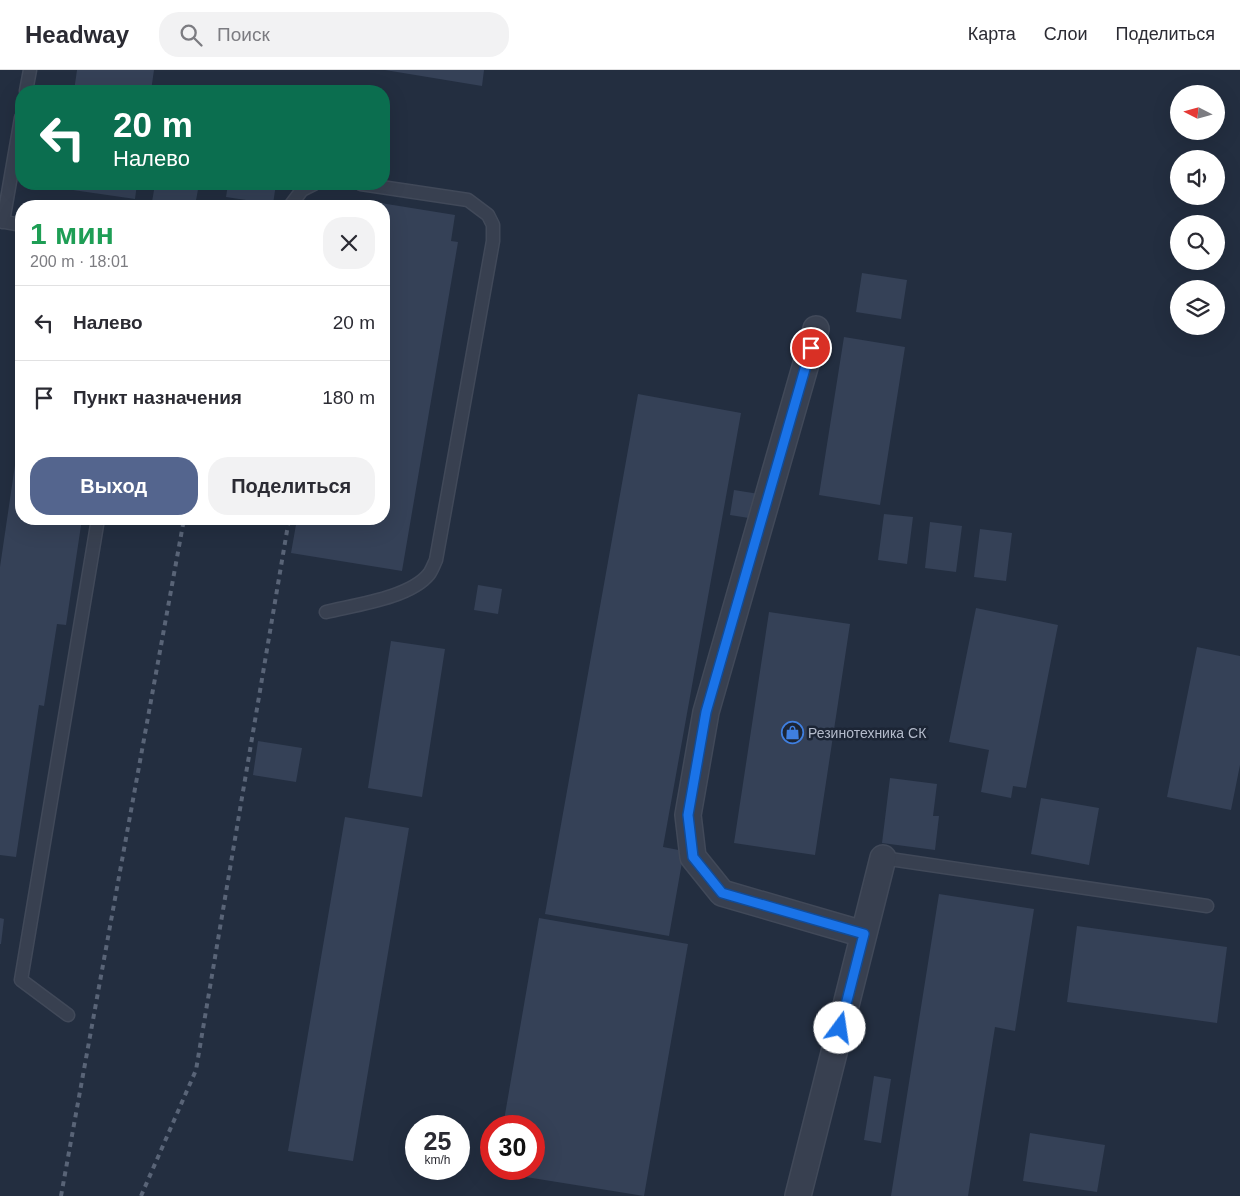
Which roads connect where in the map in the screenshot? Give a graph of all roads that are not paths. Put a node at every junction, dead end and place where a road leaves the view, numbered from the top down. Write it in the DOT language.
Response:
graph roads {
  1 [pos="30,70"];
  2 [pos="27,85"];
  3 [pos="15,151"];
  4 [pos="390,188"];
  5 [pos="2,222"];
  6 [pos="15,224"];
  7 [pos="816,329"];
  8 [pos="97,525"];
  9 [pos="326,612"];
  10 [pos="883,858"];
  11 [pos="1207,906"];
  12 [pos="864,934"];
  13 [pos="68,1015"];
  14 [pos="798,1196"];
  1 -- 2 [label="lane"];
  3 -- 5 [label="lane"];
  4 -- 9 [label="lane"];
  5 -- 6 [label="lane"];
  7 -- 12 [label="street"];
  8 -- 13 [label="lane"];
  10 -- 11 [label="lane"];
  10 -- 12 [label="street"];
  12 -- 14 [label="street"];
}
